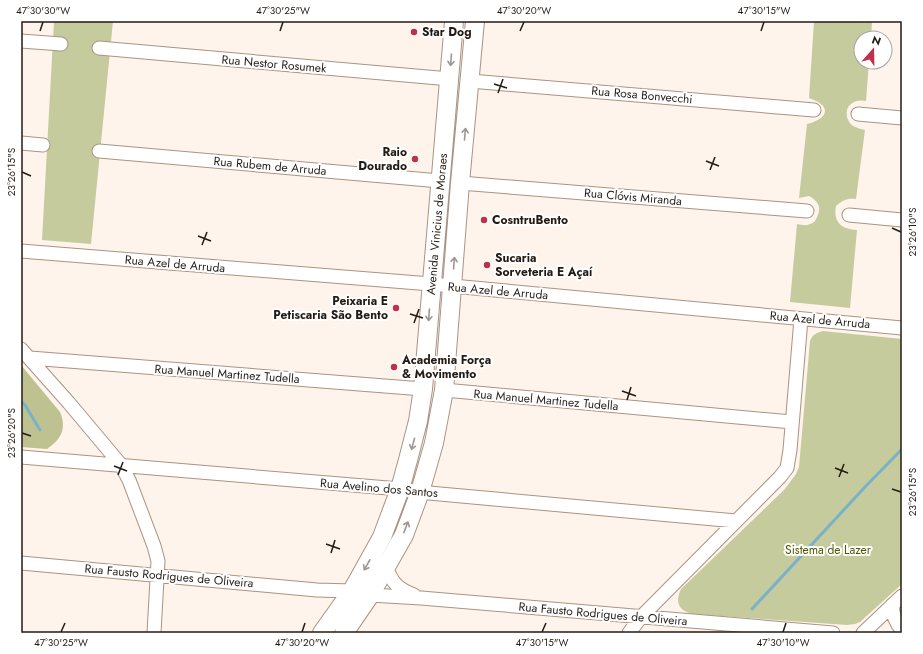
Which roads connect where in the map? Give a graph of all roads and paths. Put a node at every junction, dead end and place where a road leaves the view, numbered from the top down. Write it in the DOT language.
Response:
graph roads {
  1 [pos="454,21"];
  2 [pos="475,21"];
  3 [pos="21,41"];
  4 [pos="61,44"];
  5 [pos="99,48"];
  6 [pos="450,79"];
  7 [pos="470,81"];
  8 [pos="814,110"];
  9 [pos="858,114"];
  10 [pos="902,118"];
  11 [pos="21,143"];
  12 [pos="43,145"];
  13 [pos="99,151"];
  14 [pos="440,181"];
  15 [pos="460,183"];
  16 [pos="807,211"];
  17 [pos="849,215"];
  18 [pos="902,220"];
  19 [pos="21,251"];
  20 [pos="431,284"];
  21 [pos="452,286"];
  22 [pos="801,319"];
  23 [pos="902,328"];
  24 [pos="26,354"];
  25 [pos="423,389"];
  26 [pos="444,390"];
  27 [pos="792,422"];
  28 [pos="21,457"];
  29 [pos="121,465"];
  30 [pos="400,489"];
  31 [pos="420,492"];
  32 [pos="736,521"];
  33 [pos="21,563"];
  34 [pos="386,568"];
  35 [pos="158,575"];
  36 [pos="317,590"];
  37 [pos="352,590"];
  38 [pos="370,596"];
  39 [pos="421,598"];
  40 [pos="897,601"];
  41 [pos="340,608"];
  42 [pos="641,617"];
  43 [pos="902,630"];
  44 [pos="808,632"];
  45 [pos="154,633"];
  46 [pos="322,633"];
  47 [pos="344,633"];
  48 [pos="629,633"];
  49 [pos="833,633"];
  50 [pos="862,633"];
  1 -- 6 [label="main road, Avenida Vinicius de Moraes, one-way"];
  2 -- 7 [label="main road, Avenida Vinicius de Moraes"];
  3 -- 4 [label="street"];
  5 -- 6 [label="street, Rua Nestor Rosumek"];
  6 -- 7 [label="main road"];
  6 -- 14 [label="main road, Avenida Vinicius de Moraes"];
  7 -- 8 [label="street, Rua Rosa Bonvecchi"];
  15 -- 7 [label="main road, Avenida Vinicius de Moraes, one-way"];
  9 -- 10 [label="street"];
  11 -- 12 [label="street"];
  13 -- 14 [label="street, Rua Rubem de Arruda"];
  14 -- 20 [label="main road, Avenida Vinicius de Moraes"];
  15 -- 16 [label="street, Rua Clóvis Miranda"];
  21 -- 15 [label="main road, Avenida Vinicius de Moraes, one-way"];
  17 -- 18 [label="street"];
  19 -- 20 [label="street, Rua Azel de Arruda"];
  20 -- 21 [label="street, Rua Azel de Arruda"];
  20 -- 25 [label="main road, Avenida Vinicius de Moraes, one-way"];
  21 -- 22 [label="street, Rua Azel de Arruda"];
  21 -- 26 [label="main road, Avenida Vinicius de Moraes"];
  22 -- 23 [label="street, Rua Azel de Arruda"];
  22 -- 27 [label="street"];
  24 -- 25 [label="street, Rua Manuel Martinez Tudella"];
  24 -- 29 [label="street"];
  25 -- 30 [label="main road, Avenida Vinicius de Moraes, one-way"];
  26 -- 27 [label="street, Rua Manuel Martinez Tudella"];
  26 -- 31 [label="main road, Avenida Vinicius de Moraes"];
  27 -- 32 [label="street"];
  28 -- 29 [label="street, Rua Avelino dos Santos"];
  29 -- 30 [label="street, Rua Avelino dos Santos"];
  29 -- 35 [label="street"];
  30 -- 31 [label="street, Rua Avelino dos Santos"];
  30 -- 37 [label="main road, Avenida Vinicius de Moraes, one-way"];
  31 -- 32 [label="street, Rua Avelino dos Santos"];
  34 -- 31 [label="main road, Avenida Vinicius de Moraes, one-way"];
  32 -- 42 [label="street"];
  33 -- 35 [label="street, Rua Fausto Rodrigues de Oliveira"];
  34 -- 38 [label="main road, Avenida Vinicius de Moraes"];
  34 -- 39 [label="street, Rua Fausto Rodrigues de Oliveira"];
  35 -- 36 [label="street, Rua Fausto Rodrigues de Oliveira"];
  35 -- 45 [label="street"];
  36 -- 37 [label="street, Rua Fausto Rodrigues de Oliveira"];
  36 -- 41 [label="street, Rua Fausto Rodrigues de Oliveira"];
  37 -- 41 [label="main road, Avenida Vinicius de Moraes"];
  38 -- 39 [label="street, Rua Fausto Rodrigues de Oliveira"];
  38 -- 47 [label="main road, Avenida Vinicius de Moraes"];
  39 -- 42 [label="street, Rua Fausto Rodrigues de Oliveira"];
  40 -- 43 [label="street"];
  40 -- 50 [label="street"];
  41 -- 46 [label="main road, Avenida Vinicius de Moraes"];
  42 -- 44 [label="street, Rua Fausto Rodrigues de Oliveira"];
  42 -- 48 [label="street"];
  44 -- 49 [label="street, Rua Fausto Rodrigues de Oliveira"];
}
